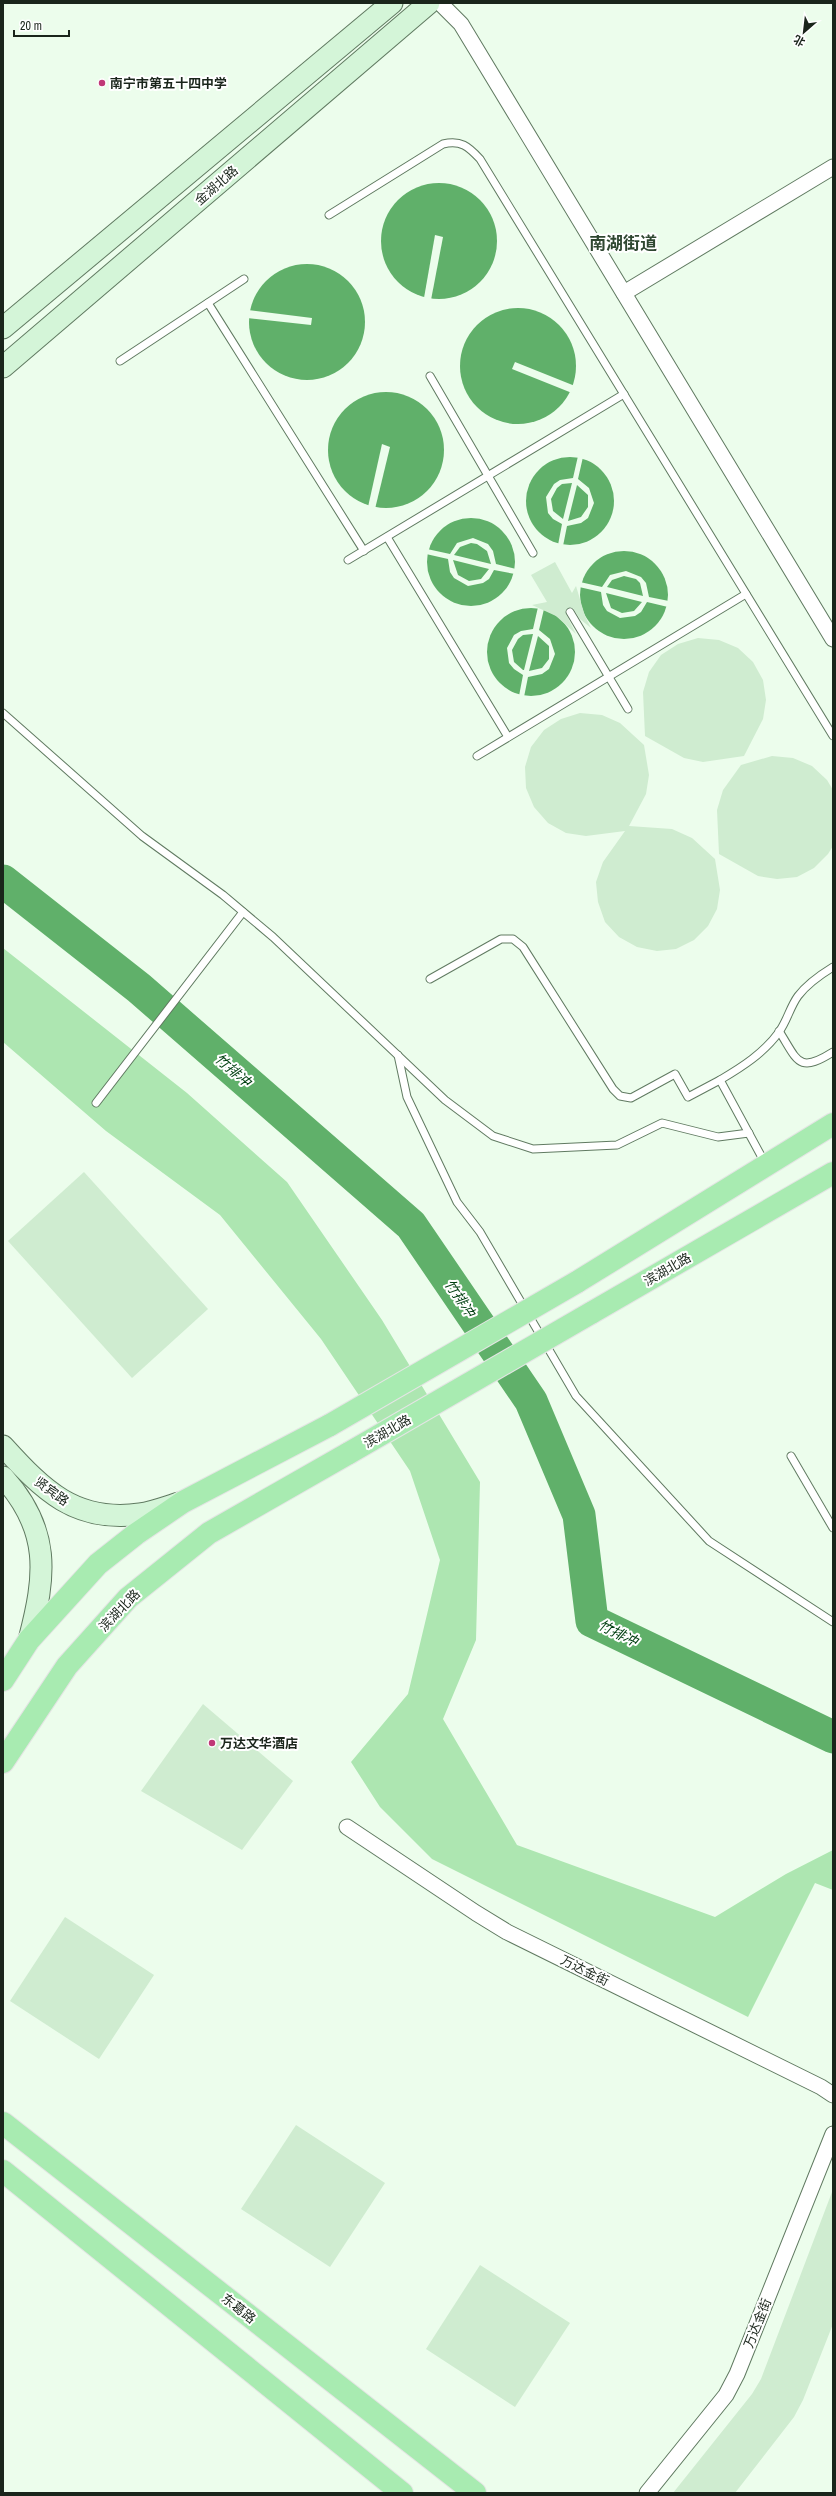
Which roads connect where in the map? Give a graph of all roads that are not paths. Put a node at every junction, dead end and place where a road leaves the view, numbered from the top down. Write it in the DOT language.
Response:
graph roads {
  1 [pos="392,3"];
  2 [pos="429,3"];
  3 [pos="440,3"];
  4 [pos="833,167"];
  5 [pos="330,215"];
  6 [pos="244,279"];
  7 [pos="624,293"];
  8 [pos="208,303"];
  9 [pos="3,328"];
  10 [pos="120,361"];
  11 [pos="3,367"];
  12 [pos="430,376"];
  13 [pos="624,394"];
  14 [pos="488,476"];
  15 [pos="387,537"];
  16 [pos="364,551"];
  17 [pos="533,553"];
  18 [pos="348,560"];
  19 [pos="746,594"];
  20 [pos="570,612"];
  21 [pos="833,639"];
  22 [pos="609,677"];
  23 [pos="628,709"];
  24 [pos="3,713"];
  25 [pos="833,736"];
  26 [pos="508,737"];
  27 [pos="477,756"];
  28 [pos="243,912"];
  29 [pos="833,967"];
  30 [pos="430,979"];
  31 [pos="779,1031"];
  32 [pos="833,1052"];
  33 [pos="398,1055"];
  34 [pos="720,1080"];
  35 [pos="96,1103"];
  36 [pos="833,1124"];
  37 [pos="749,1133"];
  38 [pos="766,1165"];
  39 [pos="833,1173"];
  40 [pos="3,1446"];
  41 [pos="791,1456"];
  42 [pos="3,1477"];
  43 [pos="183,1502"];
  44 [pos="833,1528"];
  45 [pos="833,1622"];
  46 [pos="29,1640"];
  47 [pos="3,1680"];
  48 [pos="3,1762"];
  49 [pos="347,1827"];
  50 [pos="833,2095"];
  51 [pos="3,2124"];
  52 [pos="833,2134"];
  53 [pos="3,2172"];
  54 [pos="402,2493"];
  55 [pos="474,2493"];
  56 [pos="647,2493"];
  1 -- 9 [label="main road, 金湖北路"];
  2 -- 11 [label="main road, 金湖北路"];
  3 -- 7 [label="street"];
  4 -- 7 [label="street"];
  5 -- 13 [label="lane"];
  6 -- 8 [label="lane"];
  7 -- 21 [label="street"];
  8 -- 10 [label="lane"];
  8 -- 16 [label="lane"];
  12 -- 14 [label="lane"];
  13 -- 14 [label="lane"];
  13 -- 19 [label="lane"];
  14 -- 15 [label="lane"];
  14 -- 17 [label="lane"];
  15 -- 16 [label="lane"];
  15 -- 26 [label="lane"];
  16 -- 18 [label="lane"];
  19 -- 22 [label="lane"];
  19 -- 25 [label="lane"];
  20 -- 22 [label="lane"];
  22 -- 23 [label="lane"];
  22 -- 26 [label="lane"];
  24 -- 28 [label="lane"];
  26 -- 27 [label="lane"];
  28 -- 33 [label="lane"];
  28 -- 35 [label="lane"];
  29 -- 31 [label="lane"];
  30 -- 34 [label="lane"];
  31 -- 32 [label="lane"];
  31 -- 34 [label="lane"];
  33 -- 37 [label="lane"];
  33 -- 45 [label="lane"];
  34 -- 37 [label="lane"];
  36 -- 38 [label="main road"];
  37 -- 38 [label="lane"];
  38 -- 43 [label="main road, bridge"];
  39 -- 48 [label="main road, 滨湖北路, bridge"];
  40 -- 43 [label="main road, 贤宾路"];
  41 -- 44 [label="lane"];
  42 -- 46 [label="main road, 贤宾路"];
  43 -- 46 [label="main road"];
  46 -- 47 [label="main road"];
  49 -- 50 [label="street, 万达金街"];
  51 -- 55 [label="main road, 东葛路"];
  52 -- 56 [label="street, 万达金街"];
  53 -- 54 [label="main road"];
}
